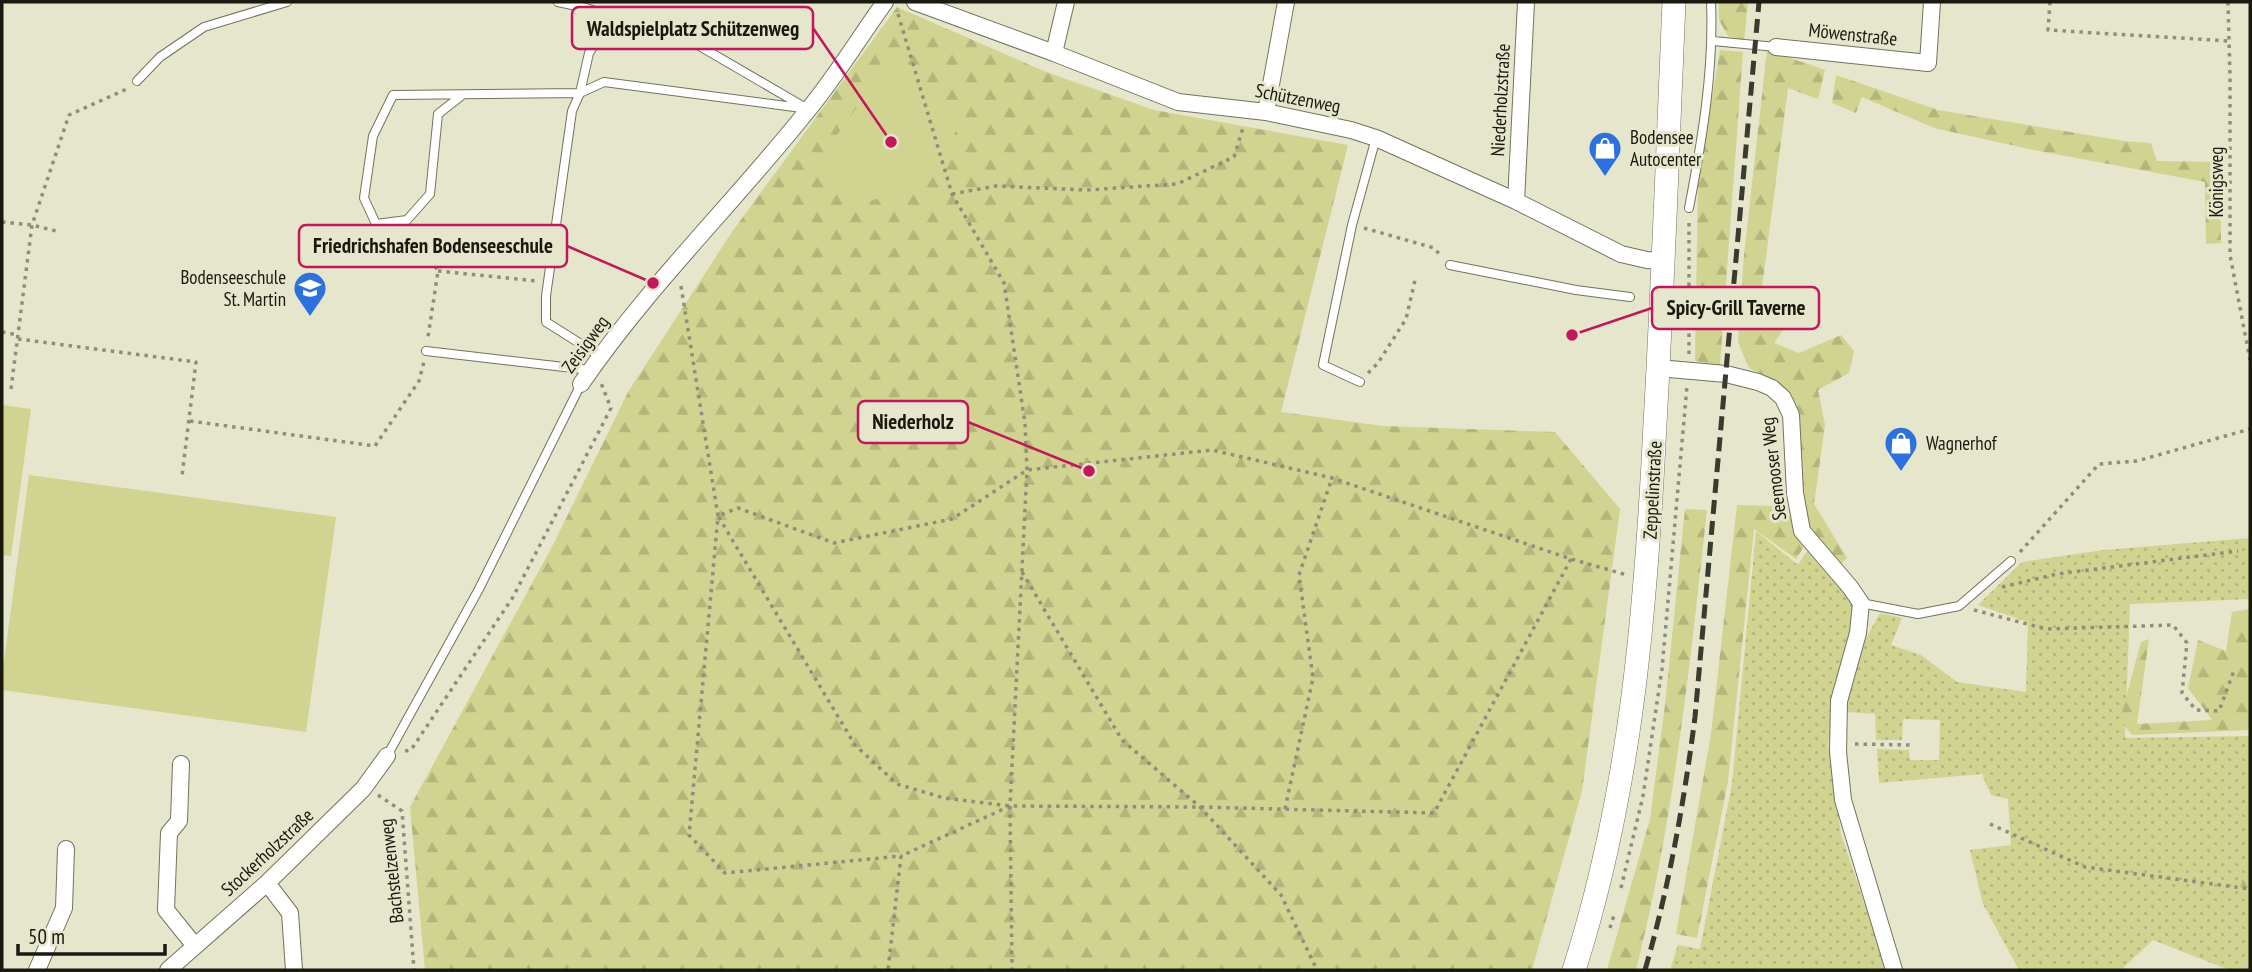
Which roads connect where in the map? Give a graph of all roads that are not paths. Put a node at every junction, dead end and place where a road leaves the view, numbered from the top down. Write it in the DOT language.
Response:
graph roads {
  1 [pos="287,2"];
  2 [pos="558,2"];
  3 [pos="885,2"];
  4 [pos="915,2"];
  5 [pos="1066,2"];
  6 [pos="1286,2"];
  7 [pos="1526,2"];
  8 [pos="1674,2"];
  9 [pos="1711,2"];
  10 [pos="1932,2"];
  11 [pos="613,17"];
  12 [pos="1713,41"];
  13 [pos="1776,47"];
  14 [pos="1054,52"];
  15 [pos="137,81"];
  16 [pos="580,93"];
  17 [pos="461,96"];
  18 [pos="809,109"];
  19 [pos="1266,112"];
  20 [pos="1376,138"];
  21 [pos="1516,201"];
  22 [pos="1689,208"];
  23 [pos="1663,261"];
  24 [pos="1450,265"];
  25 [pos="1630,297"];
  26 [pos="426,351"];
  27 [pos="595,363"];
  28 [pos="1658,368"];
  29 [pos="1360,382"];
  30 [pos="580,384"];
  31 [pos="2011,561"];
  32 [pos="1861,603"];
  33 [pos="387,756"];
  34 [pos="181,764"];
  35 [pos="66,849"];
  36 [pos="267,883"];
  37 [pos="195,946"];
  38 [pos="177,967"];
  39 [pos="37,970"];
  40 [pos="294,970"];
  41 [pos="1574,970"];
  42 [pos="1894,970"];
  1 -- 15 [label="lane"];
  2 -- 11 [label="lane"];
  3 -- 18 [label="street, Zeisigweg"];
  4 -- 14 [label="street, Schützenweg"];
  5 -- 14 [label="street"];
  6 -- 19 [label="street"];
  7 -- 21 [label="street, Niederholzstraße"];
  8 -- 23 [label="main road, Zeppelinstraße"];
  9 -- 12 [label="lane"];
  10 -- 13 [label="street, Möwenstraße"];
  11 -- 16 [label="lane"];
  11 -- 18 [label="lane"];
  12 -- 13 [label="lane, Möwenstraße"];
  12 -- 22 [label="lane"];
  14 -- 19 [label="street, Schützenweg"];
  16 -- 17 [label="lane"];
  16 -- 18 [label="lane"];
  16 -- 27 [label="lane"];
  17 -- 17 [label="lane"];
  18 -- 27 [label="street, Zeisigweg"];
  19 -- 20 [label="street, Schützenweg"];
  20 -- 21 [label="street, Schützenweg"];
  20 -- 29 [label="lane"];
  21 -- 23 [label="street, Schützenweg"];
  23 -- 28 [label="main road, Zeppelinstraße"];
  24 -- 25 [label="lane"];
  26 -- 27 [label="lane"];
  27 -- 30 [label="street, Zeisigweg"];
  28 -- 32 [label="street, Seemooser Weg"];
  28 -- 41 [label="main road, Zeppelinstraße"];
  30 -- 33 [label="lane, Zeisigweg"];
  31 -- 32 [label="lane"];
  32 -- 42 [label="street"];
  33 -- 36 [label="street, Stockerholzstraße"];
  34 -- 37 [label="street"];
  35 -- 39 [label="street"];
  36 -- 37 [label="street, Stockerholzstraße"];
  36 -- 40 [label="street"];
  37 -- 38 [label="street, Stockerholzstraße"];
}
